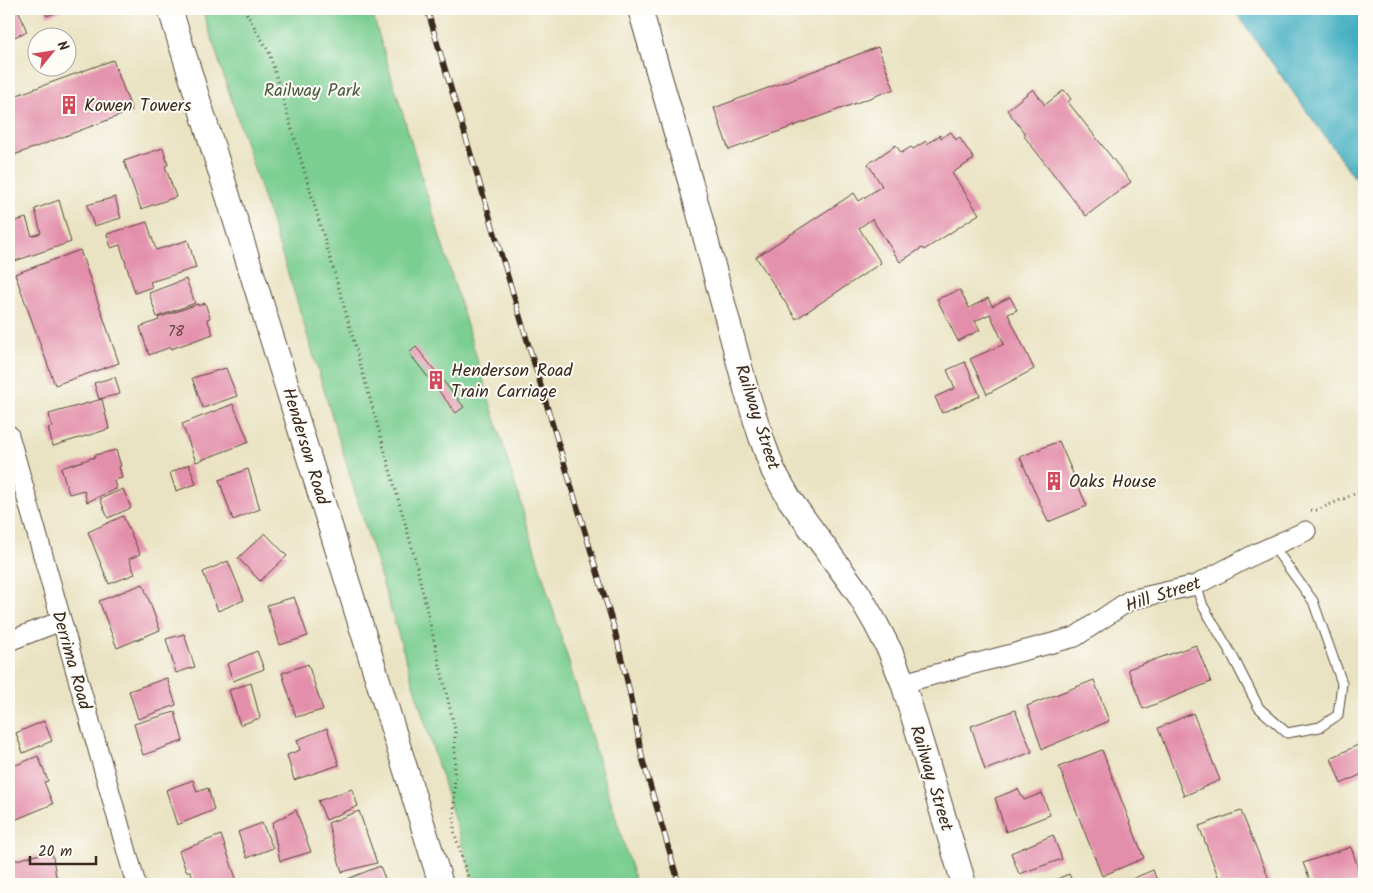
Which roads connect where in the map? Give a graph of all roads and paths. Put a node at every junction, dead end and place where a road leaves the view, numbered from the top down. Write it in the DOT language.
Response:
graph roads {
  1 [pos="170,9"];
  2 [pos="244,9"];
  3 [pos="640,9"];
  4 [pos="9,435"];
  5 [pos="1306,531"];
  6 [pos="1273,546"];
  7 [pos="1196,585"];
  8 [pos="61,621"];
  9 [pos="9,641"];
  10 [pos="904,683"];
  11 [pos="136,884"];
  12 [pos="441,884"];
  13 [pos="470,884"];
  14 [pos="964,884"];
  1 -- 12 [label="street, Henderson Road"];
  2 -- 13 [label="path"];
  3 -- 10 [label="street, Railway Street"];
  4 -- 8 [label="street, Derrima Road"];
  5 -- 6 [label="street, Hill Street"];
  6 -- 7 [label="street, Hill Street"];
  6 -- 7 [label="lane"];
  7 -- 10 [label="street, Hill Street"];
  8 -- 9 [label="street"];
  8 -- 11 [label="street, Derrima Road"];
  10 -- 14 [label="street, Railway Street"];
}
